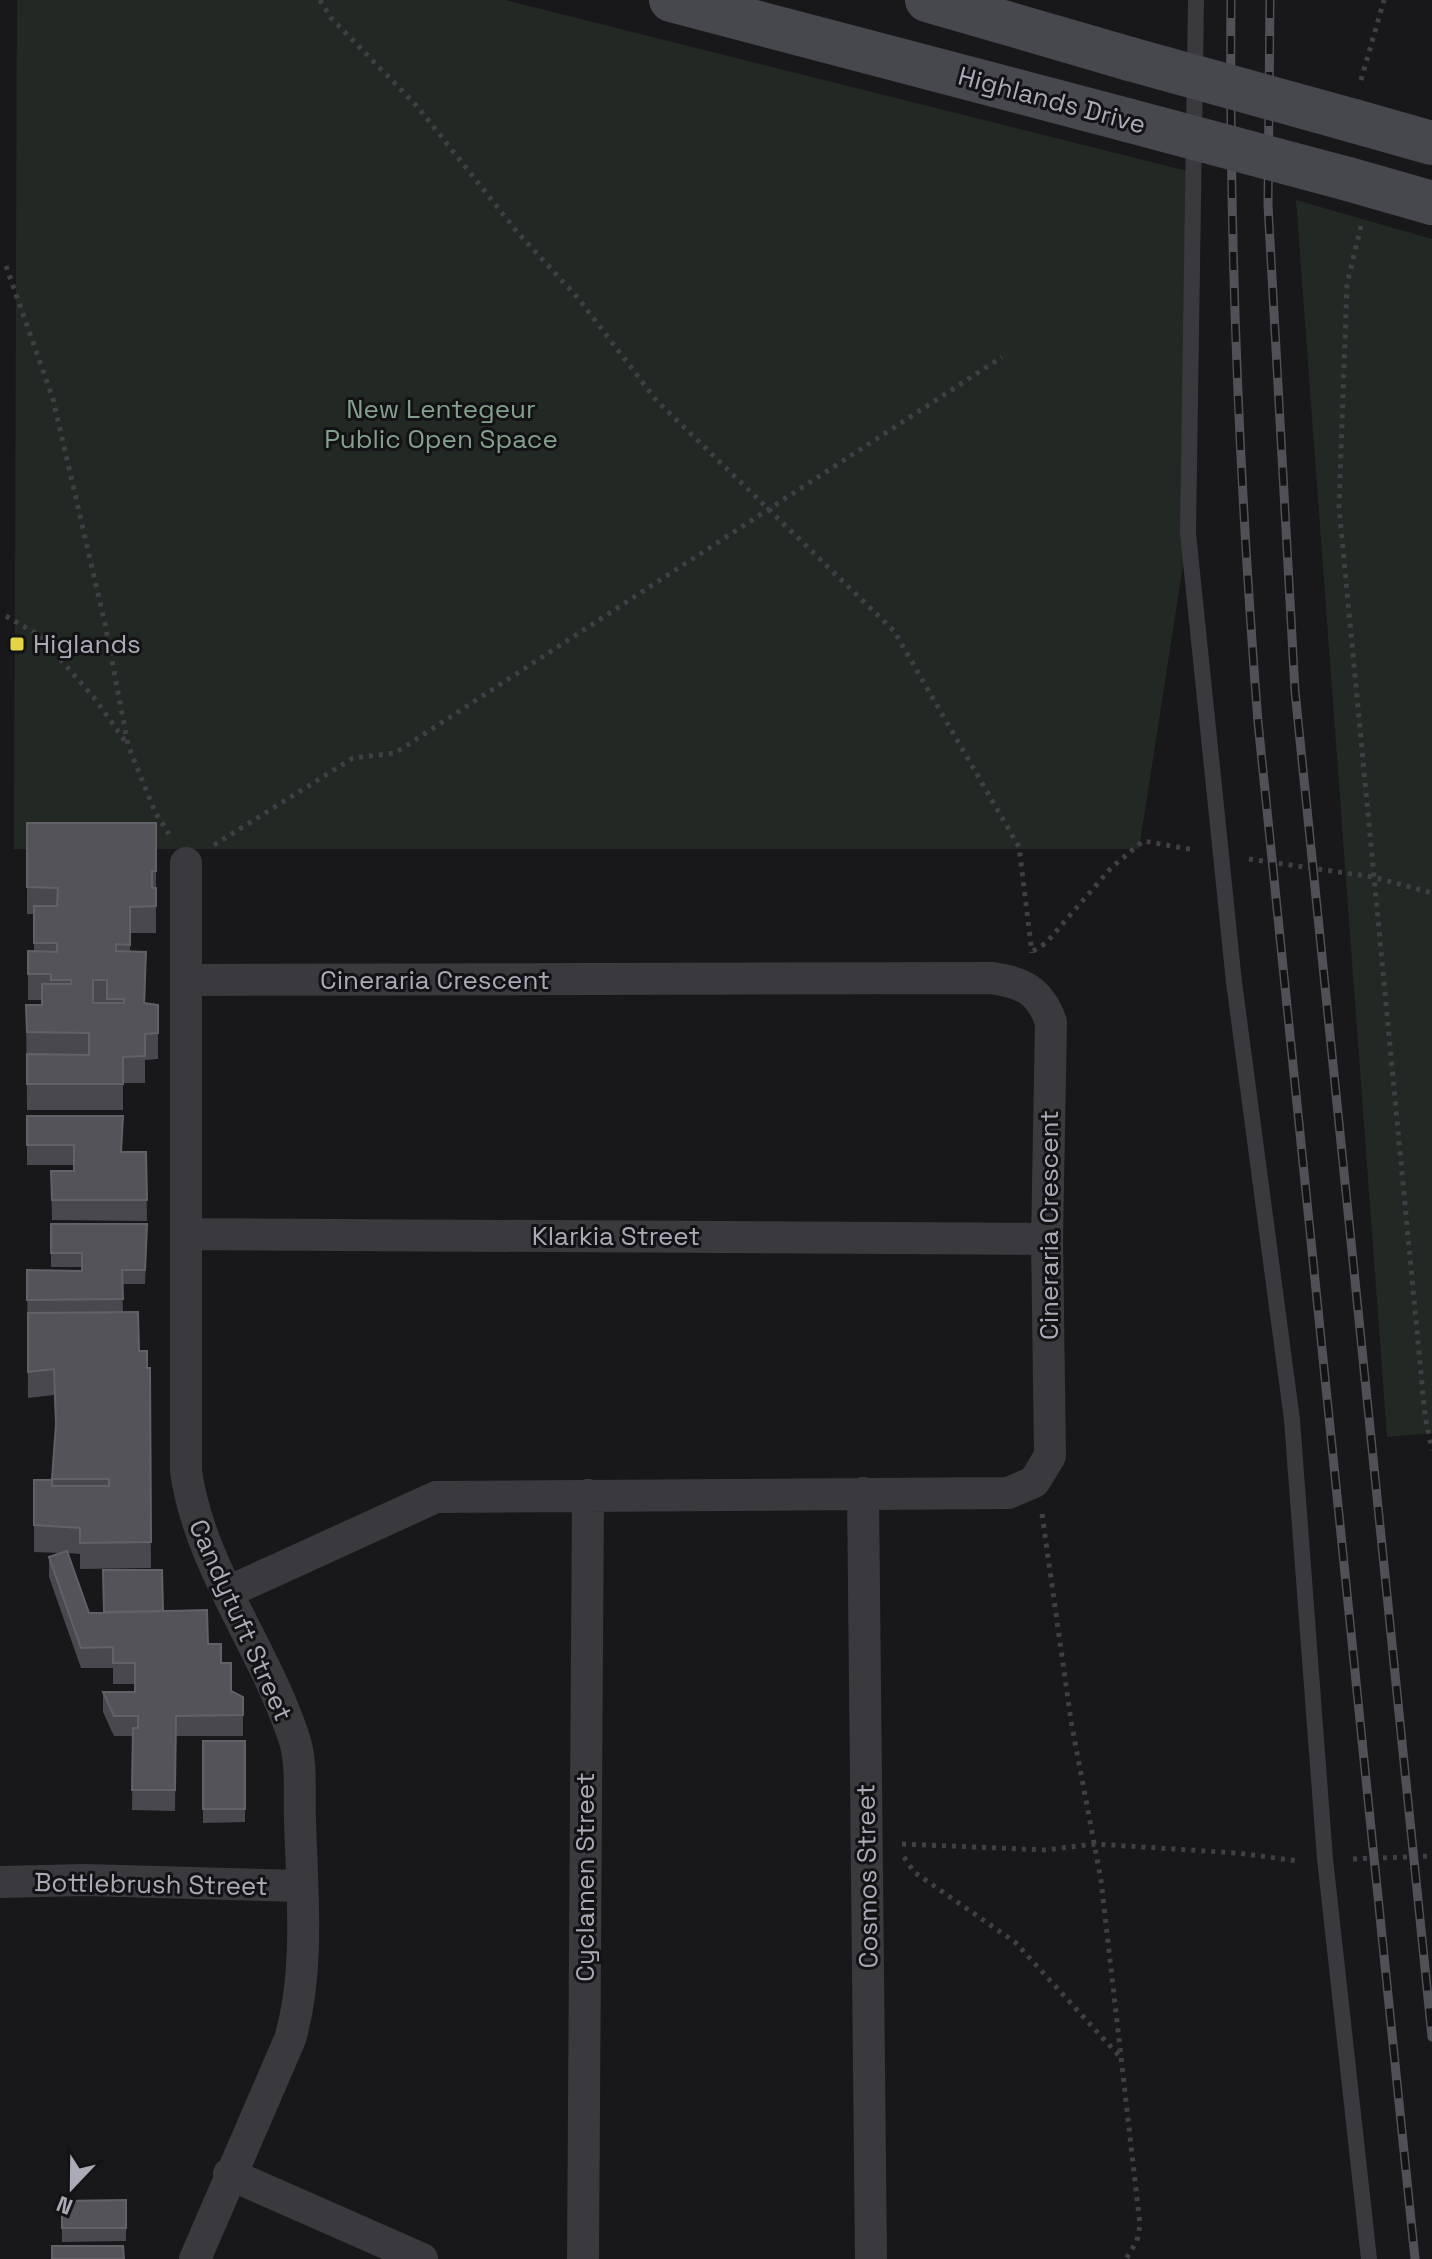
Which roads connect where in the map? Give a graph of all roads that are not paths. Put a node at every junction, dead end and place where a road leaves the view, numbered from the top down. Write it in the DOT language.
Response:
graph roads {
  1 [pos="671,0"];
  2 [pos="927,0"];
  3 [pos="1196,0"];
  4 [pos="1432,143"];
  5 [pos="1432,203"];
  6 [pos="186,863"];
  7 [pos="187,980"];
  8 [pos="186,1234"];
  9 [pos="1047,1239"];
  10 [pos="863,1493"];
  11 [pos="588,1495"];
  12 [pos="230,1591"];
  13 [pos="0,1882"];
  14 [pos="301,1886"];
  15 [pos="229,2174"];
  16 [pos="195,2259"];
  17 [pos="422,2259"];
  18 [pos="583,2259"];
  19 [pos="871,2259"];
  20 [pos="1369,2259"];
  1 -- 5 [label="main road, Highlands Drive, bridge"];
  2 -- 4 [label="main road, bridge"];
  3 -- 20 [label="lane"];
  6 -- 7 [label="street, Candytuft Street"];
  7 -- 8 [label="street, Candytuft Street"];
  7 -- 9 [label="street, Cineraria Crescent"];
  8 -- 9 [label="street, Klarkia Street"];
  8 -- 12 [label="street, Candytuft Street"];
  9 -- 10 [label="street, Cineraria Crescent"];
  10 -- 11 [label="street"];
  10 -- 19 [label="street, Cosmos Street"];
  11 -- 12 [label="street"];
  11 -- 18 [label="street, Cyclamen Street"];
  12 -- 14 [label="street, Candytuft Street"];
  13 -- 14 [label="street, Bottlebrush Street"];
  14 -- 15 [label="street, Candytuft Street"];
  15 -- 16 [label="street, Candytuft Street"];
  15 -- 17 [label="street"];
}
